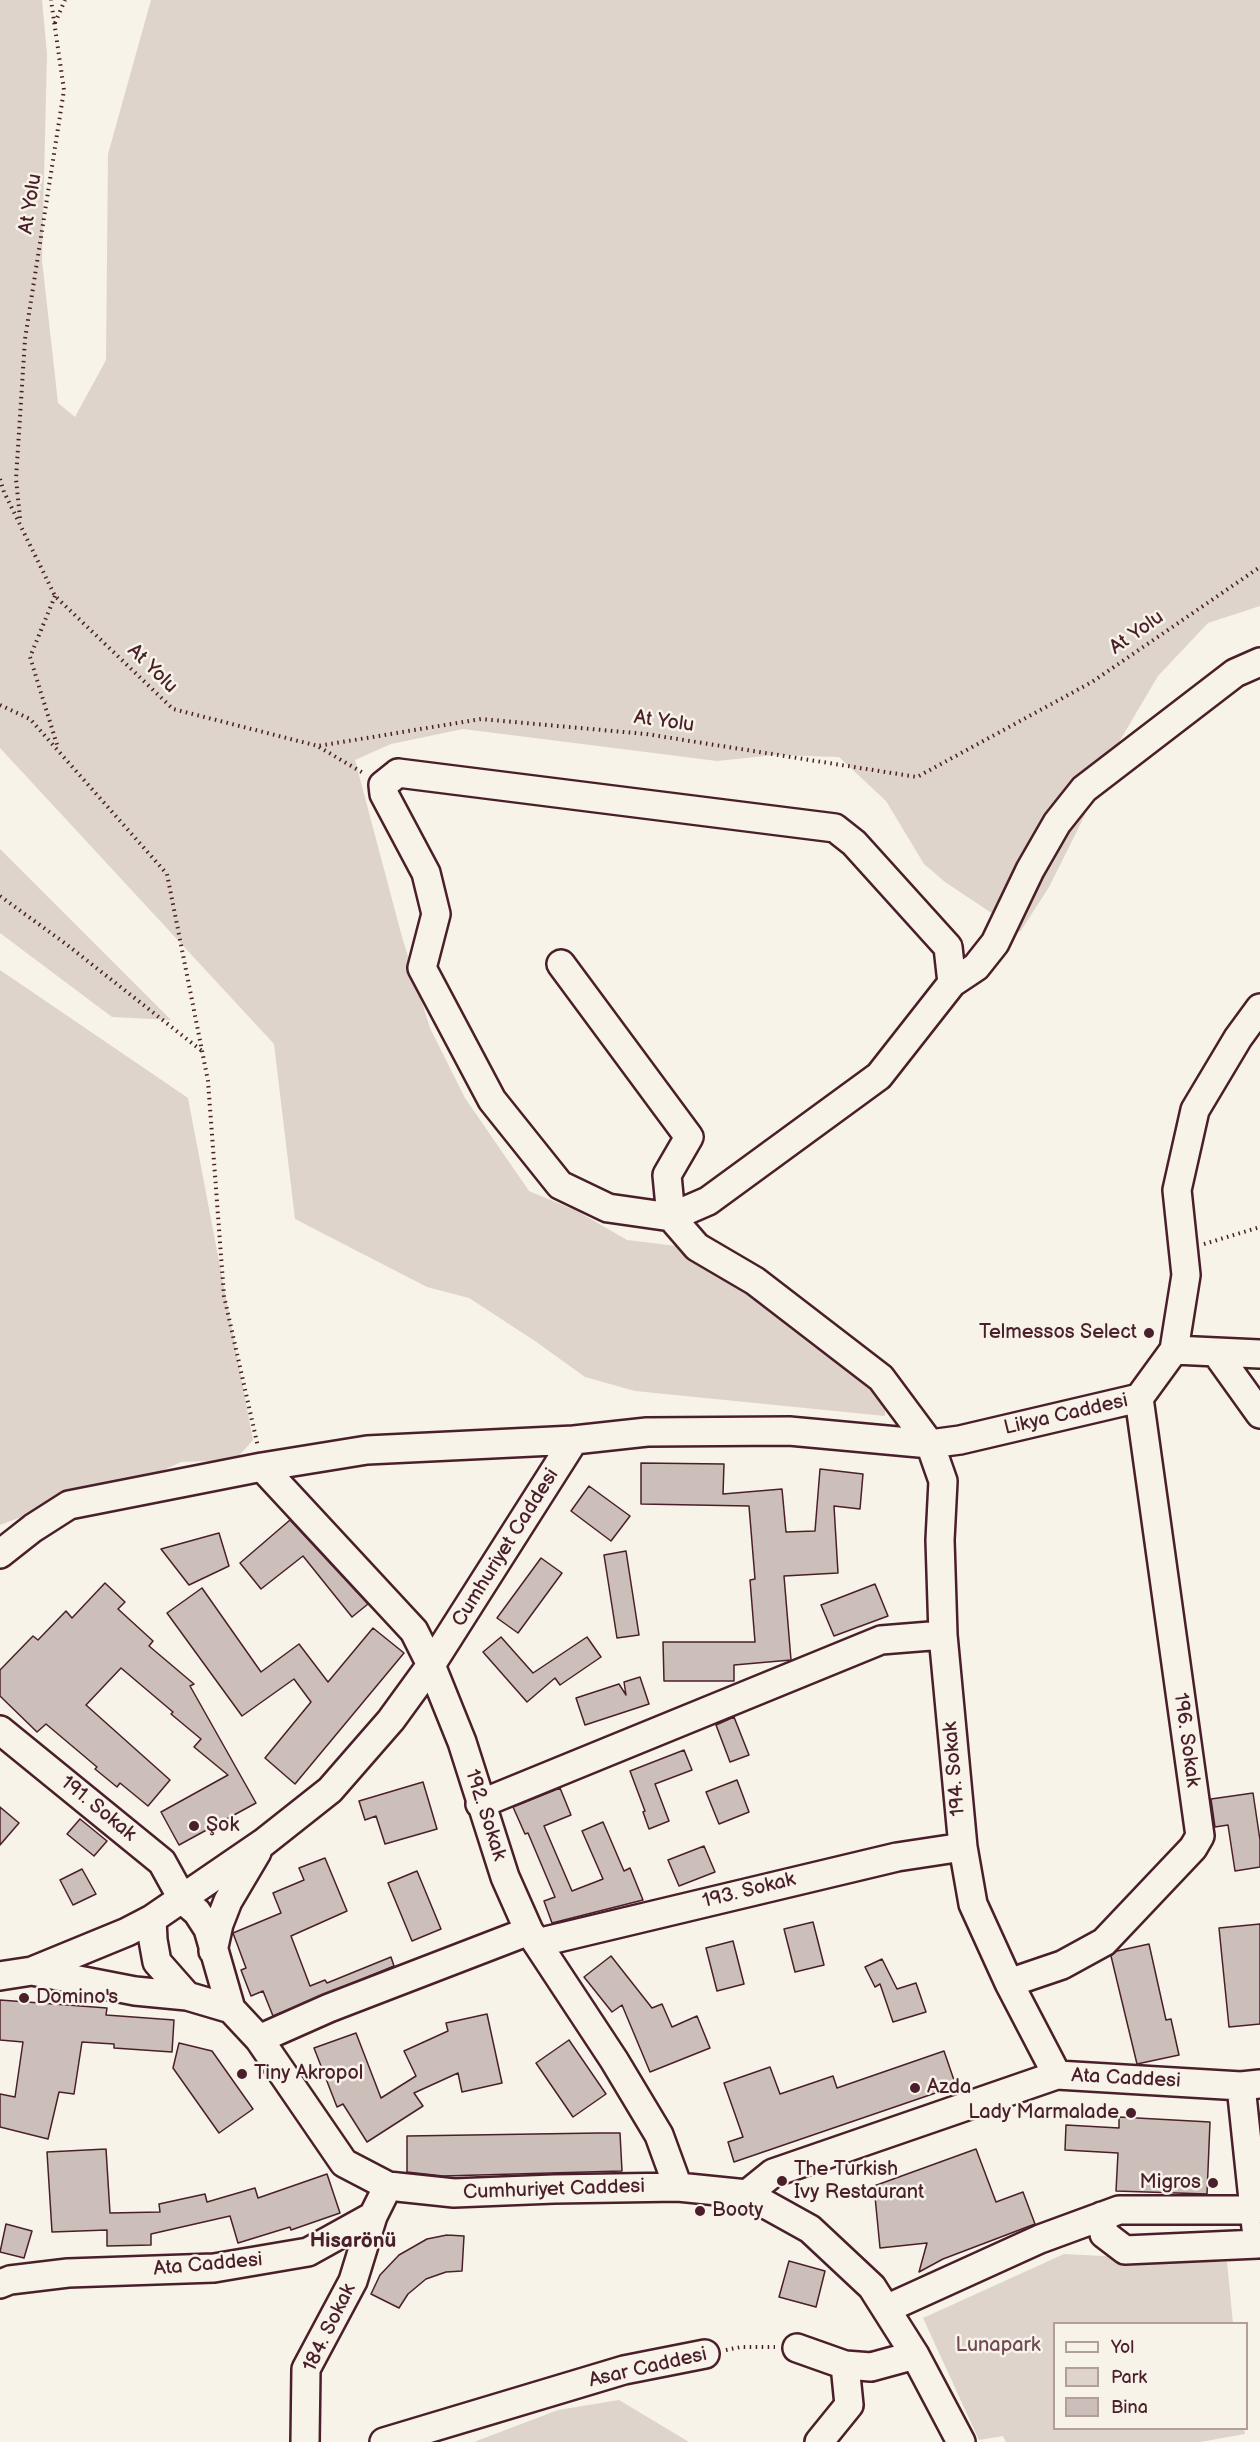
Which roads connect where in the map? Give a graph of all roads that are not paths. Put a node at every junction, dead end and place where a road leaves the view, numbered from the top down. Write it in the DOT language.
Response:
graph roads {
  1 [pos="1260,662"];
  2 [pos="561,964"];
  3 [pos="952,983"];
  4 [pos="1260,1008"];
  5 [pos="671,1217"];
  6 [pos="1174,1350"];
  7 [pos="1217,1354"];
  8 [pos="1260,1354"];
  9 [pos="1139,1398"];
  10 [pos="1260,1414"];
  11 [pos="574,1440"];
  12 [pos="930,1444"];
  13 [pos="262,1467"];
  14 [pos="0,1554"];
  15 [pos="943,1635"];
  16 [pos="431,1665"];
  17 [pos="0,1730"];
  18 [pos="480,1804"];
  19 [pos="263,1843"];
  20 [pos="963,1847"];
  21 [pos="183,1900"];
  22 [pos="152,1919"];
  23 [pos="533,1937"];
  24 [pos="213,1950"];
  25 [pos="32,1971"];
  26 [pos="0,1976"];
  27 [pos="1009,1983"];
  28 [pos="187,1996"];
  29 [pos="231,2009"];
  30 [pos="259,2039"];
  31 [pos="1057,2075"];
  32 [pos="1251,2085"];
  33 [pos="388,2186"];
  34 [pos="678,2187"];
  35 [pos="747,2194"];
  36 [pos="1254,2211"];
  37 [pos="373,2216"];
  38 [pos="1102,2216"];
  39 [pos="1259,2253"];
  40 [pos="3,2278"];
  41 [pos="886,2309"];
  42 [pos="797,2348"];
  43 [pos="705,2354"];
  44 [pos="915,2355"];
  45 [pos="845,2365"];
  46 [pos="305,2442"];
  47 [pos="384,2442"];
  48 [pos="819,2442"];
  49 [pos="961,2442"];
  1 -- 3 [label="street"];
  2 -- 5 [label="street"];
  3 -- 5 [label="street"];
  3 -- 5 [label="street"];
  4 -- 6 [label="street, Likya Caddesi"];
  5 -- 12 [label="street, 194. Sokak"];
  6 -- 7 [label="street"];
  6 -- 9 [label="street, Likya Caddesi"];
  7 -- 8 [label="street"];
  7 -- 10 [label="street"];
  9 -- 12 [label="street, Likya Caddesi"];
  9 -- 27 [label="street, 196. Sokak"];
  11 -- 12 [label="street"];
  11 -- 13 [label="street"];
  11 -- 16 [label="street, Cumhuriyet Caddesi"];
  12 -- 15 [label="street, 194. Sokak"];
  13 -- 14 [label="street"];
  13 -- 16 [label="street, 192. Sokak"];
  15 -- 18 [label="street"];
  15 -- 20 [label="street, 194. Sokak"];
  16 -- 18 [label="street, 192. Sokak"];
  16 -- 19 [label="street, Cumhuriyet Caddesi"];
  17 -- 21 [label="street, 191. Sokak"];
  18 -- 23 [label="street, 192. Sokak"];
  19 -- 21 [label="street, Cumhuriyet Caddesi"];
  19 -- 24 [label="street"];
  20 -- 23 [label="street, 193. Sokak"];
  20 -- 27 [label="street, 194. Sokak"];
  21 -- 22 [label="street, Cumhuriyet Caddesi"];
  21 -- 24 [label="street, Cumhuriyet Caddesi"];
  22 -- 25 [label="street, Cumhuriyet Caddesi"];
  22 -- 28 [label="street"];
  23 -- 30 [label="street, 193. Sokak"];
  23 -- 34 [label="street, 192. Sokak"];
  24 -- 28 [label="street"];
  24 -- 29 [label="street, Cumhuriyet Caddesi"];
  25 -- 26 [label="street, Cumhuriyet Caddesi"];
  25 -- 28 [label="street"];
  27 -- 31 [label="street, 194. Sokak"];
  28 -- 29 [label="street"];
  29 -- 30 [label="street, Cumhuriyet Caddesi"];
  30 -- 33 [label="street, Cumhuriyet Caddesi"];
  31 -- 32 [label="street, Ata Caddesi"];
  31 -- 35 [label="street, Ata Caddesi"];
  32 -- 36 [label="street"];
  33 -- 34 [label="street, Cumhuriyet Caddesi"];
  33 -- 37 [label="street"];
  34 -- 35 [label="street, Cumhuriyet Caddesi"];
  35 -- 41 [label="street, Cumhuriyet Caddesi"];
  36 -- 38 [label="street"];
  36 -- 39 [label="street"];
  37 -- 40 [label="street, Ata Caddesi"];
  37 -- 46 [label="street, 184. Sokak"];
  38 -- 39 [label="street"];
  38 -- 41 [label="street"];
  41 -- 44 [label="street, Cumhuriyet Caddesi"];
  42 -- 45 [label="street"];
  43 -- 47 [label="street, Asar Caddesi"];
  44 -- 45 [label="street"];
  44 -- 49 [label="street, Cumhuriyet Caddesi"];
  45 -- 48 [label="street"];
}
